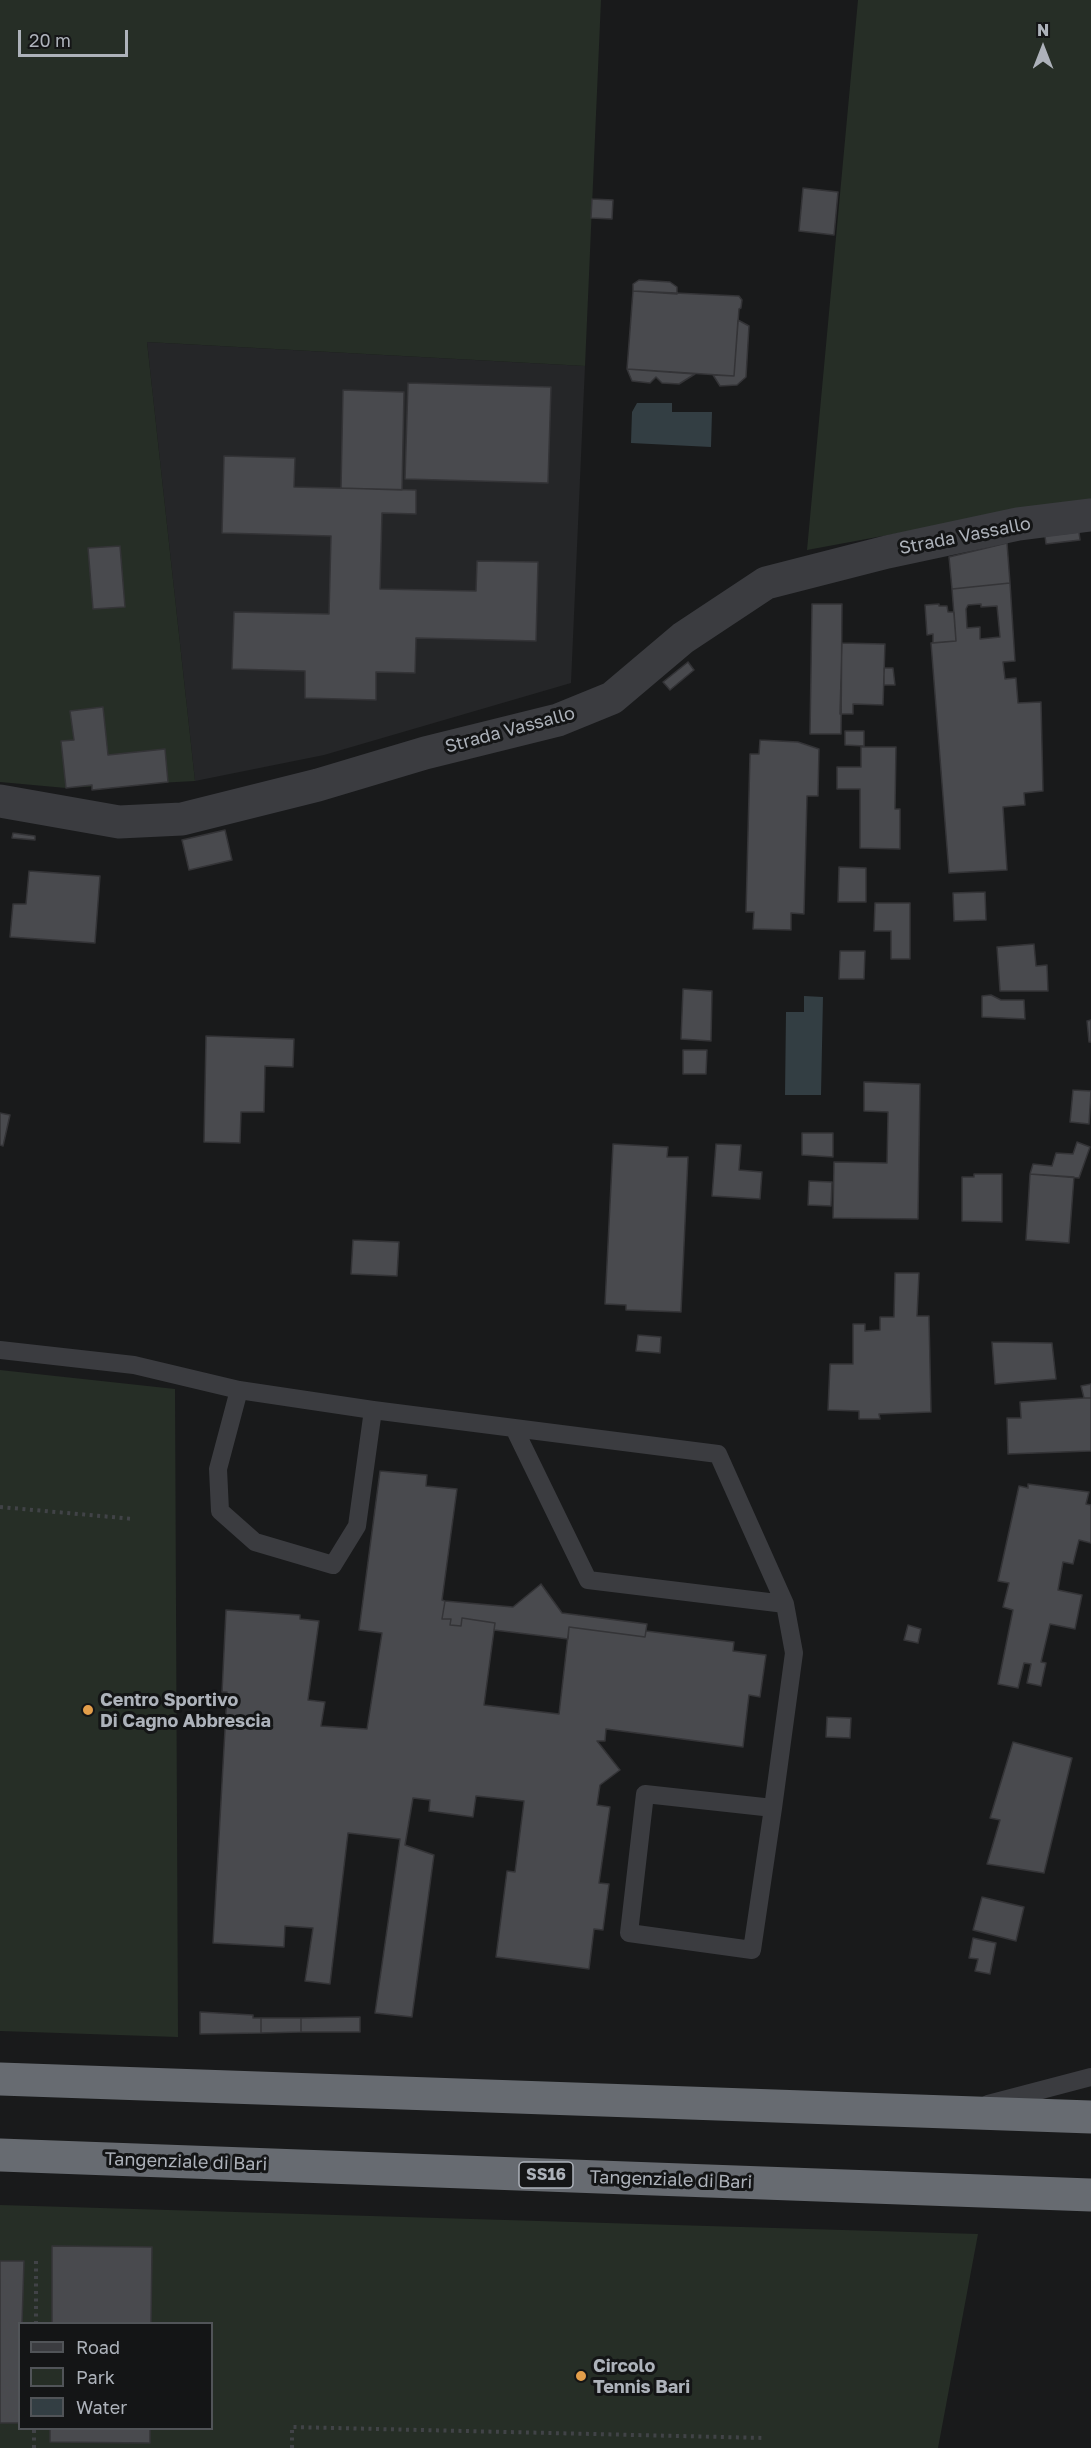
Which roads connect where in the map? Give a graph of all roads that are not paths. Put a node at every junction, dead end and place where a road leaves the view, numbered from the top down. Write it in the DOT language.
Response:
graph roads {
  1 [pos="1091,515"];
  2 [pos="0,801"];
  3 [pos="0,1350"];
  4 [pos="239,1390"];
  5 [pos="373,1410"];
  6 [pos="514,1428"];
  7 [pos="784,1604"];
  8 [pos="773,1808"];
  9 [pos="1091,2077"];
  10 [pos="0,2079"];
  11 [pos="958,2112"];
  12 [pos="1091,2117"];
  13 [pos="0,2155"];
  14 [pos="1091,2195"];
  1 -- 2 [label="street, Strada Vassallo"];
  3 -- 4 [label="lane"];
  4 -- 5 [label="lane"];
  4 -- 5 [label="lane"];
  5 -- 6 [label="lane"];
  6 -- 7 [label="lane"];
  6 -- 7 [label="lane"];
  7 -- 8 [label="lane"];
  8 -- 8 [label="lane"];
  9 -- 11 [label="lane"];
  10 -- 11 [label="highway"];
  11 -- 12 [label="highway"];
  13 -- 14 [label="highway, Tangenziale di Bari / SS16"];
}
